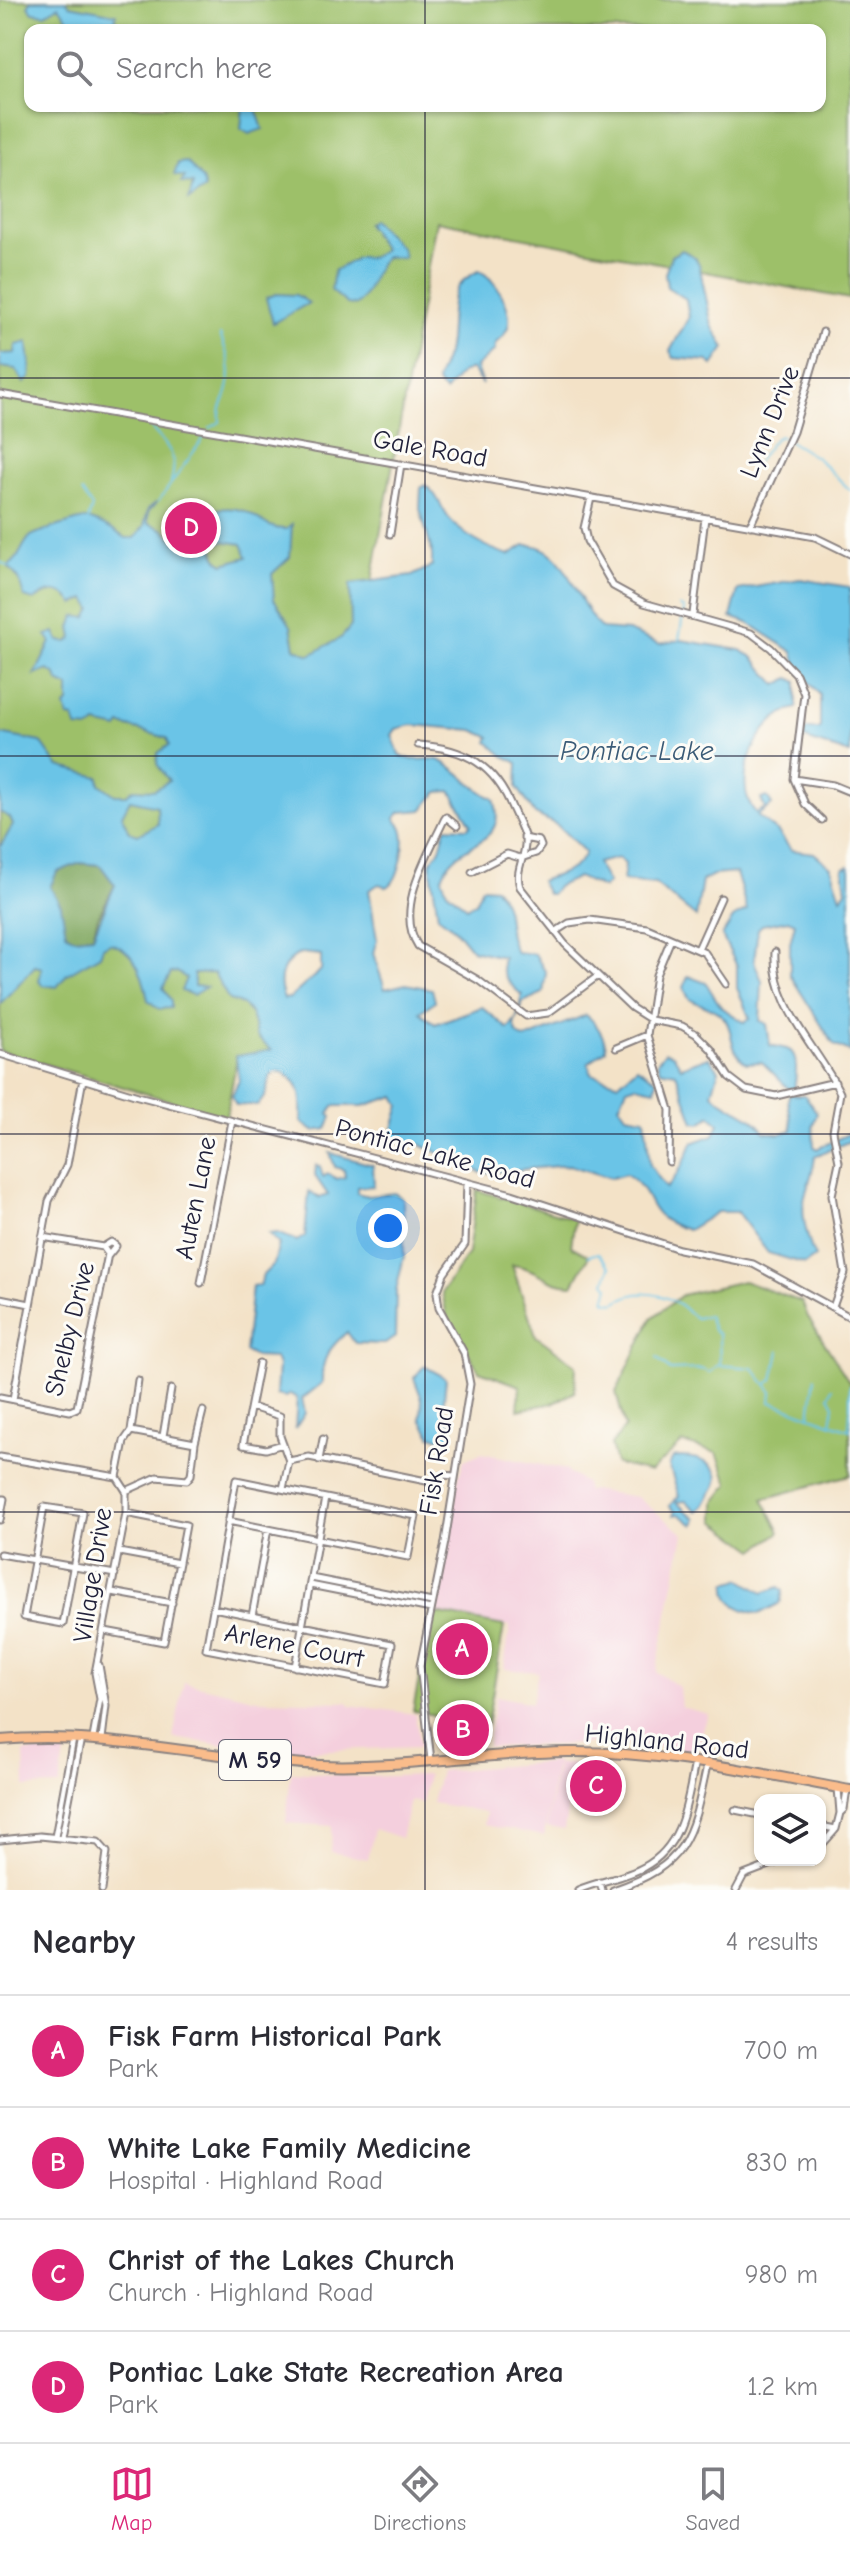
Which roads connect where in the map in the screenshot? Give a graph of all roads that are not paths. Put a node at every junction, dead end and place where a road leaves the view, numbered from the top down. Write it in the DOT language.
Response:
graph roads {
  1 [pos="823,332"];
  2 [pos="0,394"];
  3 [pos="401,464"];
  4 [pos="591,498"];
  5 [pos="705,518"];
  6 [pos="750,526"];
  7 [pos="390,534"];
  8 [pos="850,554"];
  9 [pos="693,614"];
  10 [pos="418,745"];
  11 [pos="794,779"];
  12 [pos="850,792"];
  13 [pos="822,820"];
  14 [pos="457,826"];
  15 [pos="524,838"];
  16 [pos="520,858"];
  17 [pos="472,872"];
  18 [pos="721,898"];
  19 [pos="555,932"];
  20 [pos="671,939"];
  21 [pos="698,949"];
  22 [pos="775,952"];
  23 [pos="598,976"];
  24 [pos="726,984"];
  25 [pos="651,1020"];
  26 [pos="647,1035"];
  27 [pos="616,1048"];
  28 [pos="0,1054"];
  29 [pos="83,1079"];
  30 [pos="835,1082"];
  31 [pos="232,1121"];
  32 [pos="669,1162"];
  33 [pos="467,1182"];
  34 [pos="42,1237"];
  35 [pos="103,1247"];
  36 [pos="108,1256"];
  37 [pos="201,1283"];
  38 [pos="0,1298"];
  39 [pos="30,1304"];
  40 [pos="833,1307"];
  41 [pos="850,1317"];
  42 [pos="259,1363"];
  43 [pos="138,1380"];
  44 [pos="171,1389"];
  45 [pos="0,1397"];
  46 [pos="13,1399"];
  47 [pos="251,1407"];
  48 [pos="203,1411"];
  49 [pos="131,1431"];
  50 [pos="163,1436"];
  51 [pos="323,1439"];
  52 [pos="195,1443"];
  53 [pos="283,1444"];
  54 [pos="0,1457"];
  55 [pos="319,1460"];
  56 [pos="289,1461"];
  57 [pos="454,1476"];
  58 [pos="117,1477"];
  59 [pos="283,1489"];
  60 [pos="126,1491"];
  61 [pos="325,1498"];
  62 [pos="0,1499"];
  63 [pos="126,1513"];
  64 [pos="0,1520"];
  65 [pos="228,1521"];
  66 [pos="268,1529"];
  67 [pos="318,1539"];
  68 [pos="119,1552"];
  69 [pos="0,1554"];
  70 [pos="34,1560"];
  71 [pos="179,1563"];
  72 [pos="73,1567"];
  73 [pos="115,1574"];
  74 [pos="310,1581"];
  75 [pos="112,1592"];
  76 [pos="172,1603"];
  77 [pos="432,1606"];
  78 [pos="213,1608"];
  79 [pos="252,1616"];
  80 [pos="302,1626"];
  81 [pos="105,1631"];
  82 [pos="295,1667"];
  83 [pos="77,1738"];
  84 [pos="98,1738"];
  85 [pos="0,1740"];
  86 [pos="431,1760"];
  87 [pos="695,1761"];
  88 [pos="708,1763"];
  89 [pos="691,1783"];
  90 [pos="703,1785"];
  91 [pos="845,1789"];
  92 [pos="735,1810"];
  93 [pos="754,1814"];
  94 [pos="826,1827"];
  95 [pos="836,1829"];
  96 [pos="59,1837"];
  97 [pos="0,1840"];
  98 [pos="826,1840"];
  99 [pos="668,1847"];
  100 [pos="677,1856"];
  101 [pos="767,1866"];
  102 [pos="600,1882"];
  103 [pos="102,1890"];
  104 [pos="578,1890"];
  105 [pos="602,1890"];
  106 [pos="613,1890"];
  107 [pos="736,1890"];
  1 -- 6 [label="street, Lynn Drive"];
  2 -- 3 [label="street, Gale Road"];
  3 -- 4 [label="street, Gale Road"];
  3 -- 7 [label="street"];
  4 -- 5 [label="street, Gale Road"];
  4 -- 9 [label="street"];
  5 -- 6 [label="street, Gale Road"];
  5 -- 9 [label="street"];
  6 -- 8 [label="street, Gale Road"];
  9 -- 11 [label="street"];
  10 -- 15 [label="street"];
  11 -- 12 [label="street"];
  11 -- 13 [label="street"];
  14 -- 23 [label="street"];
  15 -- 16 [label="street"];
  15 -- 16 [label="street"];
  16 -- 17 [label="street"];
  16 -- 19 [label="street"];
  18 -- 21 [label="street"];
  19 -- 20 [label="street"];
  19 -- 23 [label="street"];
  20 -- 21 [label="street"];
  20 -- 25 [label="street"];
  21 -- 24 [label="street"];
  22 -- 30 [label="street"];
  23 -- 25 [label="street"];
  25 -- 26 [label="street"];
  25 -- 30 [label="street"];
  26 -- 27 [label="street"];
  26 -- 32 [label="street"];
  28 -- 29 [label="street, Pontiac Lake Road"];
  29 -- 31 [label="street, Pontiac Lake Road"];
  29 -- 34 [label="street"];
  30 -- 40 [label="street"];
  31 -- 33 [label="street, Pontiac Lake Road"];
  31 -- 37 [label="street, Auten Lane"];
  33 -- 40 [label="street, Pontiac Lake Road"];
  33 -- 57 [label="street, Fisk Road"];
  34 -- 35 [label="street, Shelby Drive"];
  34 -- 39 [label="street"];
  35 -- 36 [label="street, Shelby Drive"];
  35 -- 36 [label="street"];
  36 -- 46 [label="street, Shelby Drive"];
  38 -- 39 [label="street"];
  39 -- 46 [label="street"];
  40 -- 41 [label="street, Pontiac Lake Road"];
  42 -- 47 [label="street"];
  43 -- 49 [label="street"];
  44 -- 50 [label="street"];
  45 -- 46 [label="street, Shelby Drive"];
  47 -- 53 [label="street"];
  47 -- 53 [label="street"];
  48 -- 52 [label="street"];
  49 -- 50 [label="street"];
  49 -- 58 [label="street"];
  50 -- 52 [label="street"];
  51 -- 55 [label="street"];
  52 -- 60 [label="street"];
  53 -- 56 [label="street"];
  54 -- 58 [label="street"];
  55 -- 56 [label="street"];
  55 -- 57 [label="street"];
  56 -- 59 [label="street"];
  57 -- 77 [label="street, Fisk Road"];
  58 -- 60 [label="street"];
  59 -- 61 [label="street"];
  59 -- 65 [label="street"];
  60 -- 63 [label="street, Village Drive"];
  61 -- 67 [label="street"];
  61 -- 67 [label="street"];
  62 -- 64 [label="street"];
  63 -- 68 [label="street, Village Drive"];
  63 -- 71 [label="street"];
  65 -- 66 [label="street"];
  65 -- 78 [label="street"];
  66 -- 67 [label="street"];
  66 -- 79 [label="street"];
  67 -- 74 [label="street"];
  68 -- 71 [label="street"];
  68 -- 73 [label="street, Village Drive"];
  69 -- 70 [label="street"];
  70 -- 72 [label="street"];
  70 -- 72 [label="street"];
  70 -- 72 [label="street"];
  71 -- 76 [label="street"];
  72 -- 73 [label="street"];
  73 -- 75 [label="street, Village Drive"];
  74 -- 77 [label="street"];
  74 -- 80 [label="street"];
  75 -- 76 [label="street"];
  75 -- 81 [label="street, Village Drive"];
  76 -- 81 [label="street"];
  77 -- 86 [label="street, Fisk Road"];
  78 -- 79 [label="street"];
  78 -- 82 [label="street, Arlene Court"];
  79 -- 80 [label="street"];
  80 -- 82 [label="street"];
  80 -- 82 [label="street, Arlene Court"];
  81 -- 84 [label="street, Village Drive"];
  83 -- 84 [label="highway, Highland Road / M 59"];
  83 -- 85 [label="highway, Highland Road / M 59"];
  83 -- 96 [label="street"];
  84 -- 86 [label="highway, Highland Road / M 59"];
  86 -- 87 [label="highway, Highland Road / M 59"];
  87 -- 88 [label="highway, Highland Road / M 59"];
  87 -- 89 [label="street"];
  88 -- 90 [label="street"];
  88 -- 91 [label="highway, Highland Road / M 59"];
  89 -- 90 [label="street"];
  89 -- 99 [label="street"];
  90 -- 100 [label="street"];
  91 -- 95 [label="street"];
  92 -- 93 [label="street"];
  94 -- 95 [label="street"];
  95 -- 98 [label="street"];
  96 -- 97 [label="street"];
  96 -- 103 [label="street"];
  99 -- 100 [label="street"];
  99 -- 102 [label="street"];
  100 -- 106 [label="street"];
  101 -- 107 [label="street"];
  102 -- 104 [label="street"];
  102 -- 105 [label="street"];
}
